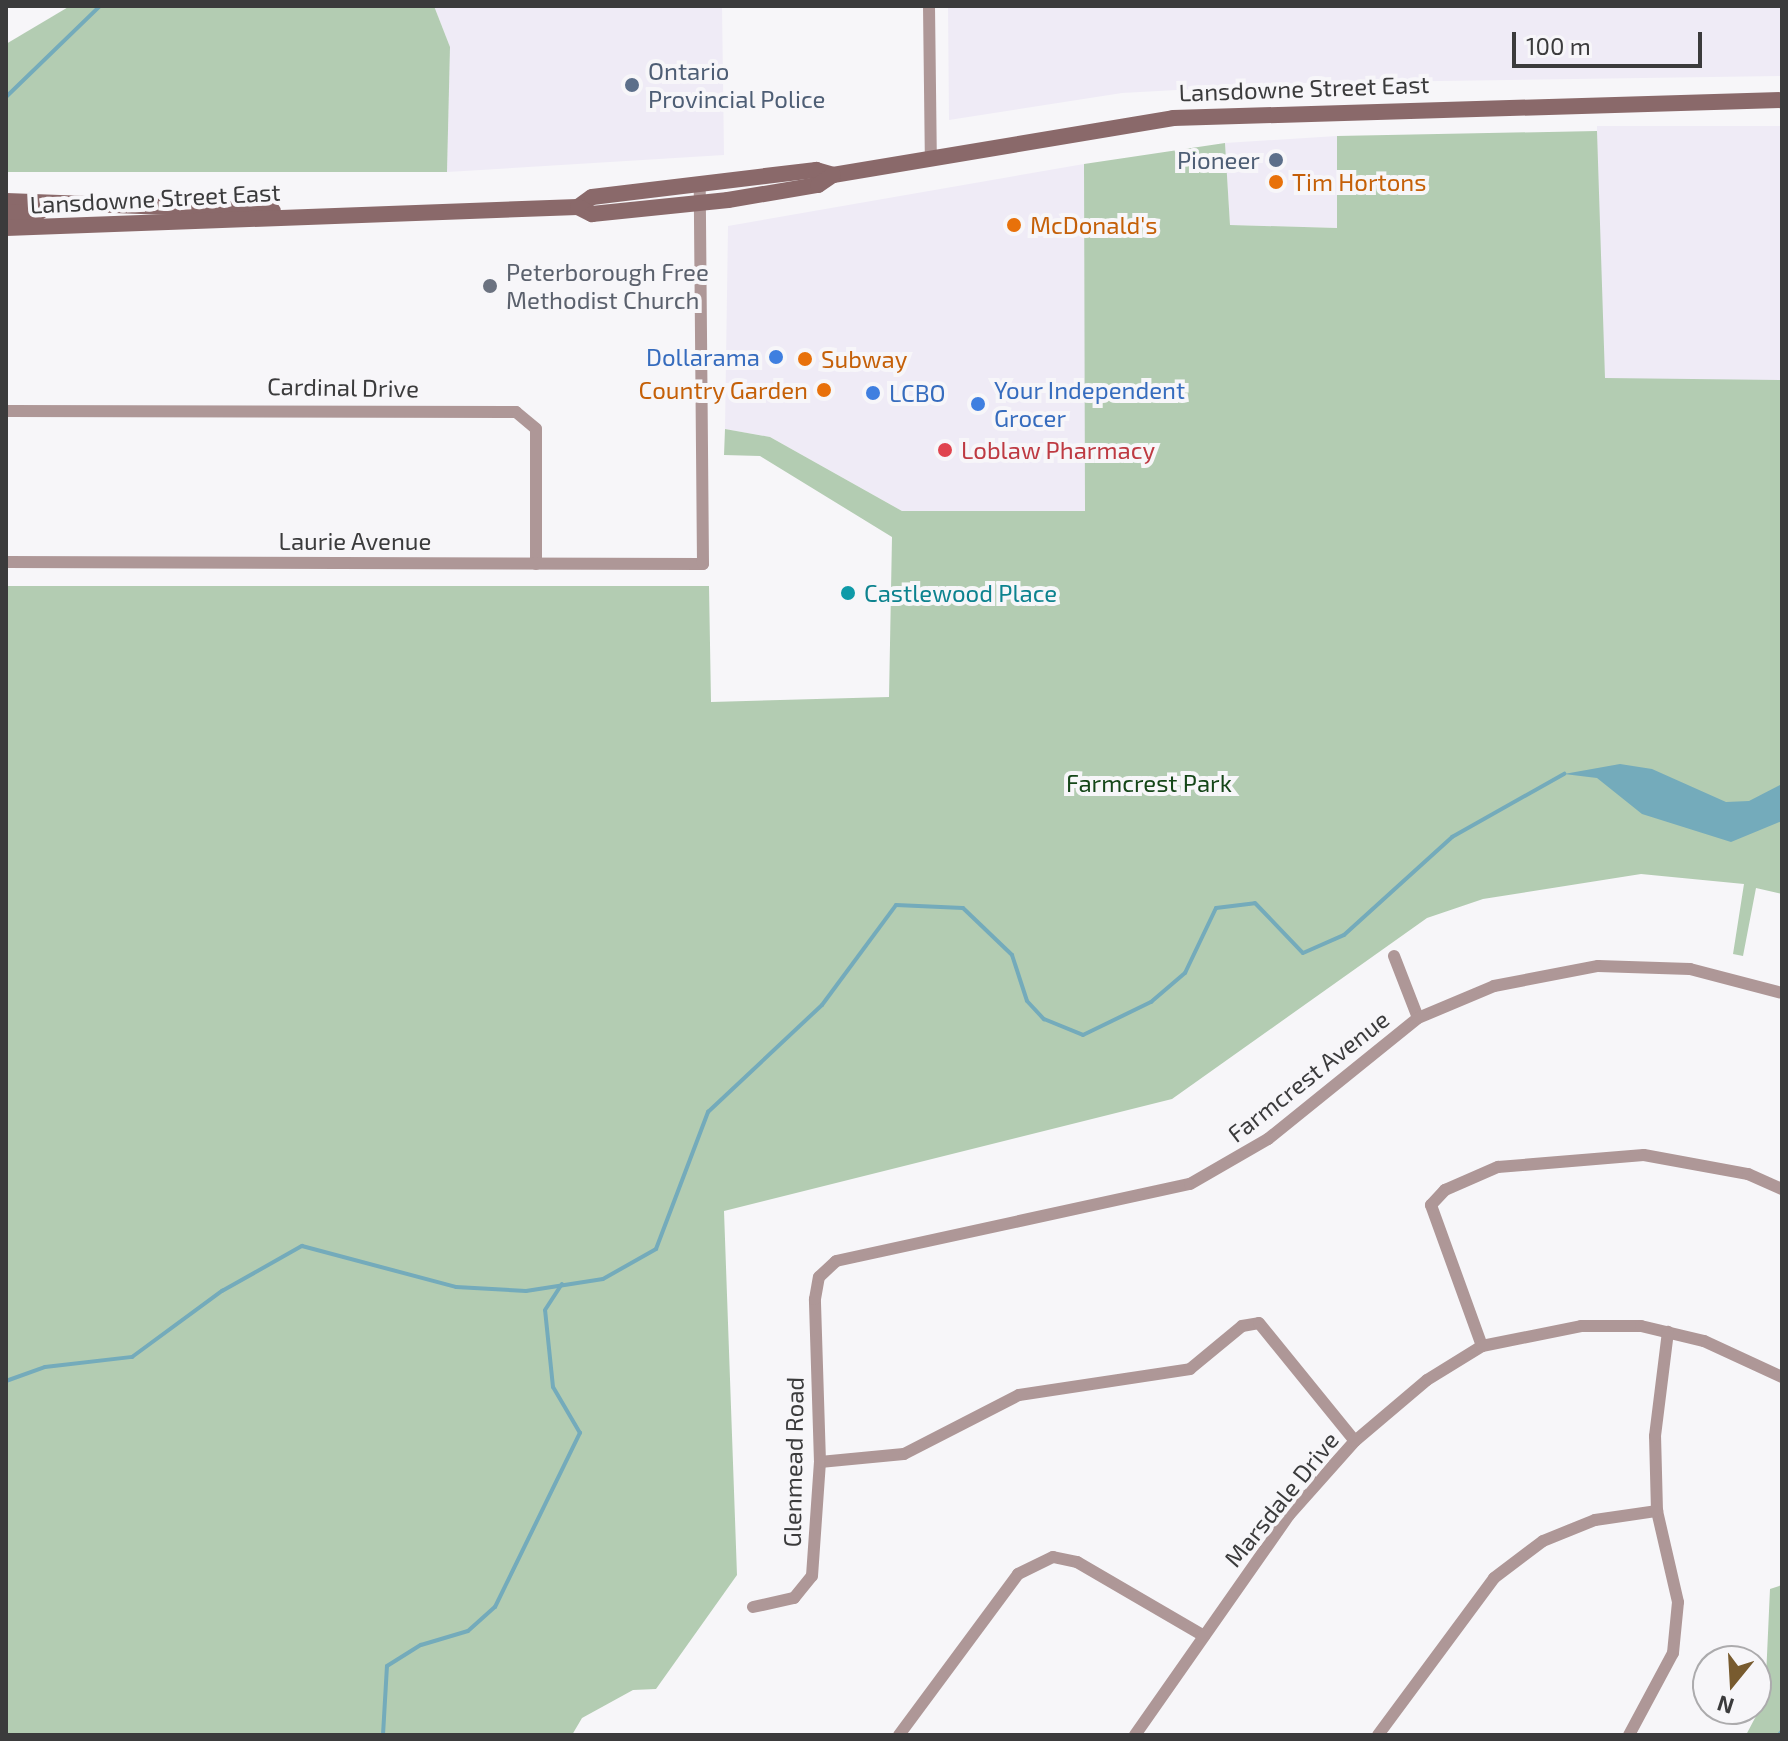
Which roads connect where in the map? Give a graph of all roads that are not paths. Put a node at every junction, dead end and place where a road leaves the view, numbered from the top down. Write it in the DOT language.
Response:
graph roads {
  1 [pos="929,6"];
  2 [pos="1782,100"];
  3 [pos="931,159"];
  4 [pos="701,195"];
  5 [pos="6,201"];
  6 [pos="145,203"];
  7 [pos="6,213"];
  8 [pos="306,214"];
  9 [pos="6,228"];
  10 [pos="6,411"];
  11 [pos="6,562"];
  12 [pos="536,564"];
  13 [pos="1394,956"];
  14 [pos="1782,993"];
  15 [pos="1418,1018"];
  16 [pos="1782,1189"];
  17 [pos="819,1277"];
  18 [pos="1668,1332"];
  19 [pos="1482,1346"];
  20 [pos="1782,1377"];
  21 [pos="1355,1441"];
  22 [pos="820,1462"];
  23 [pos="1657,1511"];
  24 [pos="753,1607"];
  25 [pos="1204,1636"];
  26 [pos="899,1735"];
  27 [pos="1135,1735"];
  28 [pos="1378,1735"];
  29 [pos="1629,1735"];
  1 -- 3 [label="street"];
  2 -- 3 [label="main road, Lansdowne Street East"];
  3 -- 4 [label="main road, Lansdowne Street East"];
  4 -- 8 [label="main road, Lansdowne Street East"];
  4 -- 12 [label="street, Laurie Avenue"];
  5 -- 6 [label="main road, Lansdowne Street East"];
  6 -- 7 [label="main road"];
  6 -- 8 [label="main road, Lansdowne Street East"];
  8 -- 9 [label="main road, Lansdowne Street East"];
  10 -- 12 [label="street, Cardinal Drive"];
  11 -- 12 [label="street, Laurie Avenue"];
  13 -- 15 [label="street"];
  14 -- 15 [label="street, Farmcrest Avenue"];
  15 -- 17 [label="street, Farmcrest Avenue"];
  16 -- 19 [label="street"];
  17 -- 22 [label="street, Glenmead Road"];
  18 -- 19 [label="street, Marsdale Drive"];
  18 -- 20 [label="street, Marsdale Drive"];
  18 -- 23 [label="street"];
  19 -- 21 [label="street, Marsdale Drive"];
  21 -- 22 [label="street"];
  21 -- 25 [label="street, Marsdale Drive"];
  22 -- 24 [label="street, Glenmead Road"];
  23 -- 28 [label="street"];
  23 -- 29 [label="street"];
  25 -- 26 [label="street"];
  25 -- 27 [label="street, Marsdale Drive"];
}
